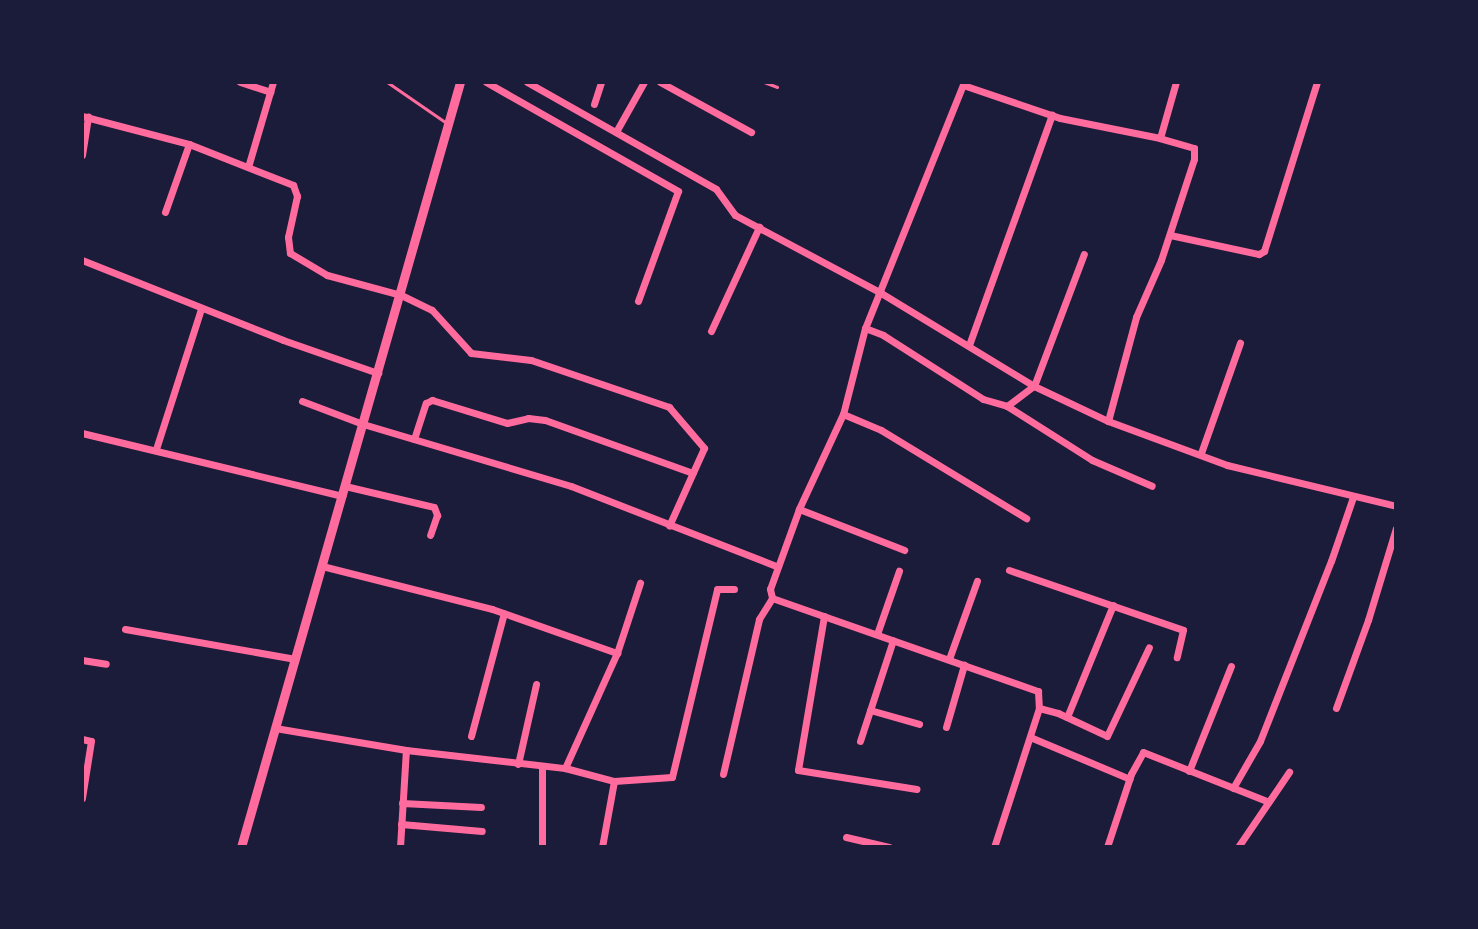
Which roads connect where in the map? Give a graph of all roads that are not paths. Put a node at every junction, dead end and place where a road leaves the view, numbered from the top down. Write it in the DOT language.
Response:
graph roads {
  1 [pos="240,82"];
  2 [pos="273,82"];
  3 [pos="387,82"];
  4 [pos="460,82"];
  5 [pos="486,82"];
  6 [pos="527,82"];
  7 [pos="601,82"];
  8 [pos="644,82"];
  9 [pos="660,82"];
  10 [pos="764,82"];
  11 [pos="1176,82"];
  12 [pos="1317,82"];
  13 [pos="963,83"];
  14 [pos="777,87"];
  15 [pos="270,92"];
  16 [pos="594,104"];
  17 [pos="1052,115"];
  18 [pos="85,116"];
  19 [pos="449,124"];
  20 [pos="617,130"];
  21 [pos="751,132"];
  22 [pos="1160,138"];
  23 [pos="189,144"];
  24 [pos="82,155"];
  25 [pos="248,167"];
  26 [pos="165,212"];
  27 [pos="759,227"];
  28 [pos="1170,235"];
  29 [pos="1084,254"];
  30 [pos="82,260"];
  31 [pos="881,293"];
  32 [pos="401,295"];
  33 [pos="638,301"];
  34 [pos="201,309"];
  35 [pos="865,328"];
  36 [pos="711,331"];
  37 [pos="1240,343"];
  38 [pos="969,345"];
  39 [pos="378,373"];
  40 [pos="1034,386"];
  41 [pos="302,401"];
  42 [pos="1007,406"];
  43 [pos="843,414"];
  44 [pos="1108,421"];
  45 [pos="363,424"];
  46 [pos="82,433"];
  47 [pos="414,439"];
  48 [pos="156,449"];
  49 [pos="1201,453"];
  50 [pos="693,473"];
  51 [pos="1152,486"];
  52 [pos="344,491"];
  53 [pos="1353,497"];
  54 [pos="1396,506"];
  55 [pos="799,509"];
  56 [pos="1026,518"];
  57 [pos="669,526"];
  58 [pos="1396,528"];
  59 [pos="430,535"];
  60 [pos="904,550"];
  61 [pos="322,566"];
  62 [pos="776,566"];
  63 [pos="1009,570"];
  64 [pos="899,571"];
  65 [pos="977,581"];
  66 [pos="640,583"];
  67 [pos="734,589"];
  68 [pos="772,598"];
  69 [pos="1113,605"];
  70 [pos="504,613"];
  71 [pos="824,616"];
  72 [pos="125,629"];
  73 [pos="877,634"];
  74 [pos="893,640"];
  75 [pos="1149,647"];
  76 [pos="617,653"];
  77 [pos="1177,657"];
  78 [pos="295,659"];
  79 [pos="949,659"];
  80 [pos="82,660"];
  81 [pos="106,664"];
  82 [pos="964,665"];
  83 [pos="1231,666"];
  84 [pos="536,684"];
  85 [pos="1039,708"];
  86 [pos="1336,708"];
  87 [pos="870,710"];
  88 [pos="1067,717"];
  89 [pos="919,724"];
  90 [pos="946,727"];
  91 [pos="275,728"];
  92 [pos="471,736"];
  93 [pos="1030,737"];
  94 [pos="82,739"];
  95 [pos="860,741"];
  96 [pos="406,750"];
  97 [pos="518,764"];
  98 [pos="542,766"];
  99 [pos="565,768"];
  100 [pos="1189,771"];
  101 [pos="1289,772"];
  102 [pos="723,774"];
  103 [pos="1130,779"];
  104 [pos="614,781"];
  105 [pos="1233,788"];
  106 [pos="916,789"];
  107 [pos="82,798"];
  108 [pos="1267,801"];
  109 [pos="402,803"];
  110 [pos="481,807"];
  111 [pos="401,824"];
  112 [pos="482,831"];
  113 [pos="846,837"];
  114 [pos="241,847"];
  115 [pos="400,847"];
  116 [pos="542,847"];
  117 [pos="602,847"];
  118 [pos="889,847"];
  119 [pos="994,847"];
  120 [pos="1107,847"];
  121 [pos="1238,847"];
  1 -- 15 [label="street"];
  2 -- 15 [label="street"];
  3 -- 19 [label="lane"];
  4 -- 19 [label="street"];
  5 -- 33 [label="street"];
  6 -- 20 [label="street"];
  7 -- 16 [label="street"];
  8 -- 20 [label="street"];
  9 -- 21 [label="street"];
  10 -- 14 [label="lane"];
  11 -- 22 [label="street"];
  12 -- 28 [label="street"];
  13 -- 17 [label="street"];
  13 -- 31 [label="street"];
  15 -- 25 [label="street"];
  17 -- 22 [label="street"];
  17 -- 38 [label="street"];
  18 -- 23 [label="street"];
  18 -- 24 [label="street"];
  19 -- 32 [label="street"];
  20 -- 27 [label="street"];
  22 -- 28 [label="street"];
  23 -- 25 [label="street"];
  23 -- 26 [label="street"];
  25 -- 32 [label="street"];
  27 -- 31 [label="street"];
  27 -- 36 [label="street"];
  28 -- 44 [label="street"];
  29 -- 40 [label="street"];
  30 -- 34 [label="street"];
  31 -- 35 [label="street"];
  31 -- 38 [label="street"];
  32 -- 39 [label="street"];
  32 -- 50 [label="street"];
  34 -- 39 [label="street"];
  34 -- 48 [label="street"];
  35 -- 42 [label="street"];
  35 -- 43 [label="street"];
  37 -- 49 [label="street"];
  38 -- 40 [label="street"];
  39 -- 45 [label="street"];
  40 -- 42 [label="street"];
  40 -- 44 [label="street"];
  41 -- 45 [label="street"];
  42 -- 51 [label="street"];
  43 -- 55 [label="street"];
  43 -- 56 [label="street"];
  44 -- 49 [label="street"];
  45 -- 47 [label="street"];
  45 -- 52 [label="street"];
  46 -- 48 [label="street"];
  47 -- 50 [label="street"];
  47 -- 57 [label="street"];
  48 -- 52 [label="street"];
  49 -- 53 [label="street"];
  50 -- 57 [label="street"];
  52 -- 59 [label="street"];
  52 -- 61 [label="street"];
  53 -- 54 [label="street"];
  53 -- 105 [label="street"];
  55 -- 60 [label="street"];
  55 -- 62 [label="street"];
  57 -- 62 [label="street"];
  58 -- 86 [label="street"];
  61 -- 70 [label="street"];
  61 -- 78 [label="street"];
  62 -- 68 [label="street"];
  63 -- 69 [label="street"];
  64 -- 73 [label="street"];
  65 -- 79 [label="street"];
  66 -- 76 [label="street"];
  67 -- 104 [label="street"];
  68 -- 71 [label="street"];
  68 -- 102 [label="street"];
  69 -- 77 [label="street"];
  69 -- 88 [label="street"];
  70 -- 76 [label="street"];
  70 -- 92 [label="street"];
  71 -- 73 [label="street"];
  71 -- 106 [label="street"];
  72 -- 78 [label="street"];
  73 -- 74 [label="street"];
  74 -- 79 [label="street"];
  74 -- 87 [label="street"];
  75 -- 88 [label="street"];
  76 -- 99 [label="street"];
  78 -- 91 [label="street"];
  79 -- 82 [label="street"];
  80 -- 81 [label="street"];
  82 -- 85 [label="street"];
  82 -- 90 [label="street"];
  83 -- 100 [label="street"];
  84 -- 97 [label="street"];
  85 -- 88 [label="street"];
  85 -- 93 [label="street"];
  87 -- 89 [label="street"];
  87 -- 95 [label="street"];
  91 -- 96 [label="street"];
  91 -- 114 [label="street"];
  93 -- 103 [label="street"];
  93 -- 119 [label="street"];
  94 -- 107 [label="street"];
  96 -- 97 [label="street"];
  96 -- 109 [label="street"];
  97 -- 98 [label="street"];
  98 -- 99 [label="street"];
  98 -- 116 [label="street"];
  99 -- 104 [label="street"];
  100 -- 103 [label="street"];
  100 -- 105 [label="street"];
  101 -- 108 [label="street"];
  103 -- 120 [label="street"];
  104 -- 117 [label="street"];
  105 -- 108 [label="street"];
  108 -- 121 [label="street"];
  109 -- 110 [label="street"];
  109 -- 111 [label="street"];
  111 -- 112 [label="street"];
  111 -- 115 [label="street"];
  113 -- 118 [label="street"];
}
